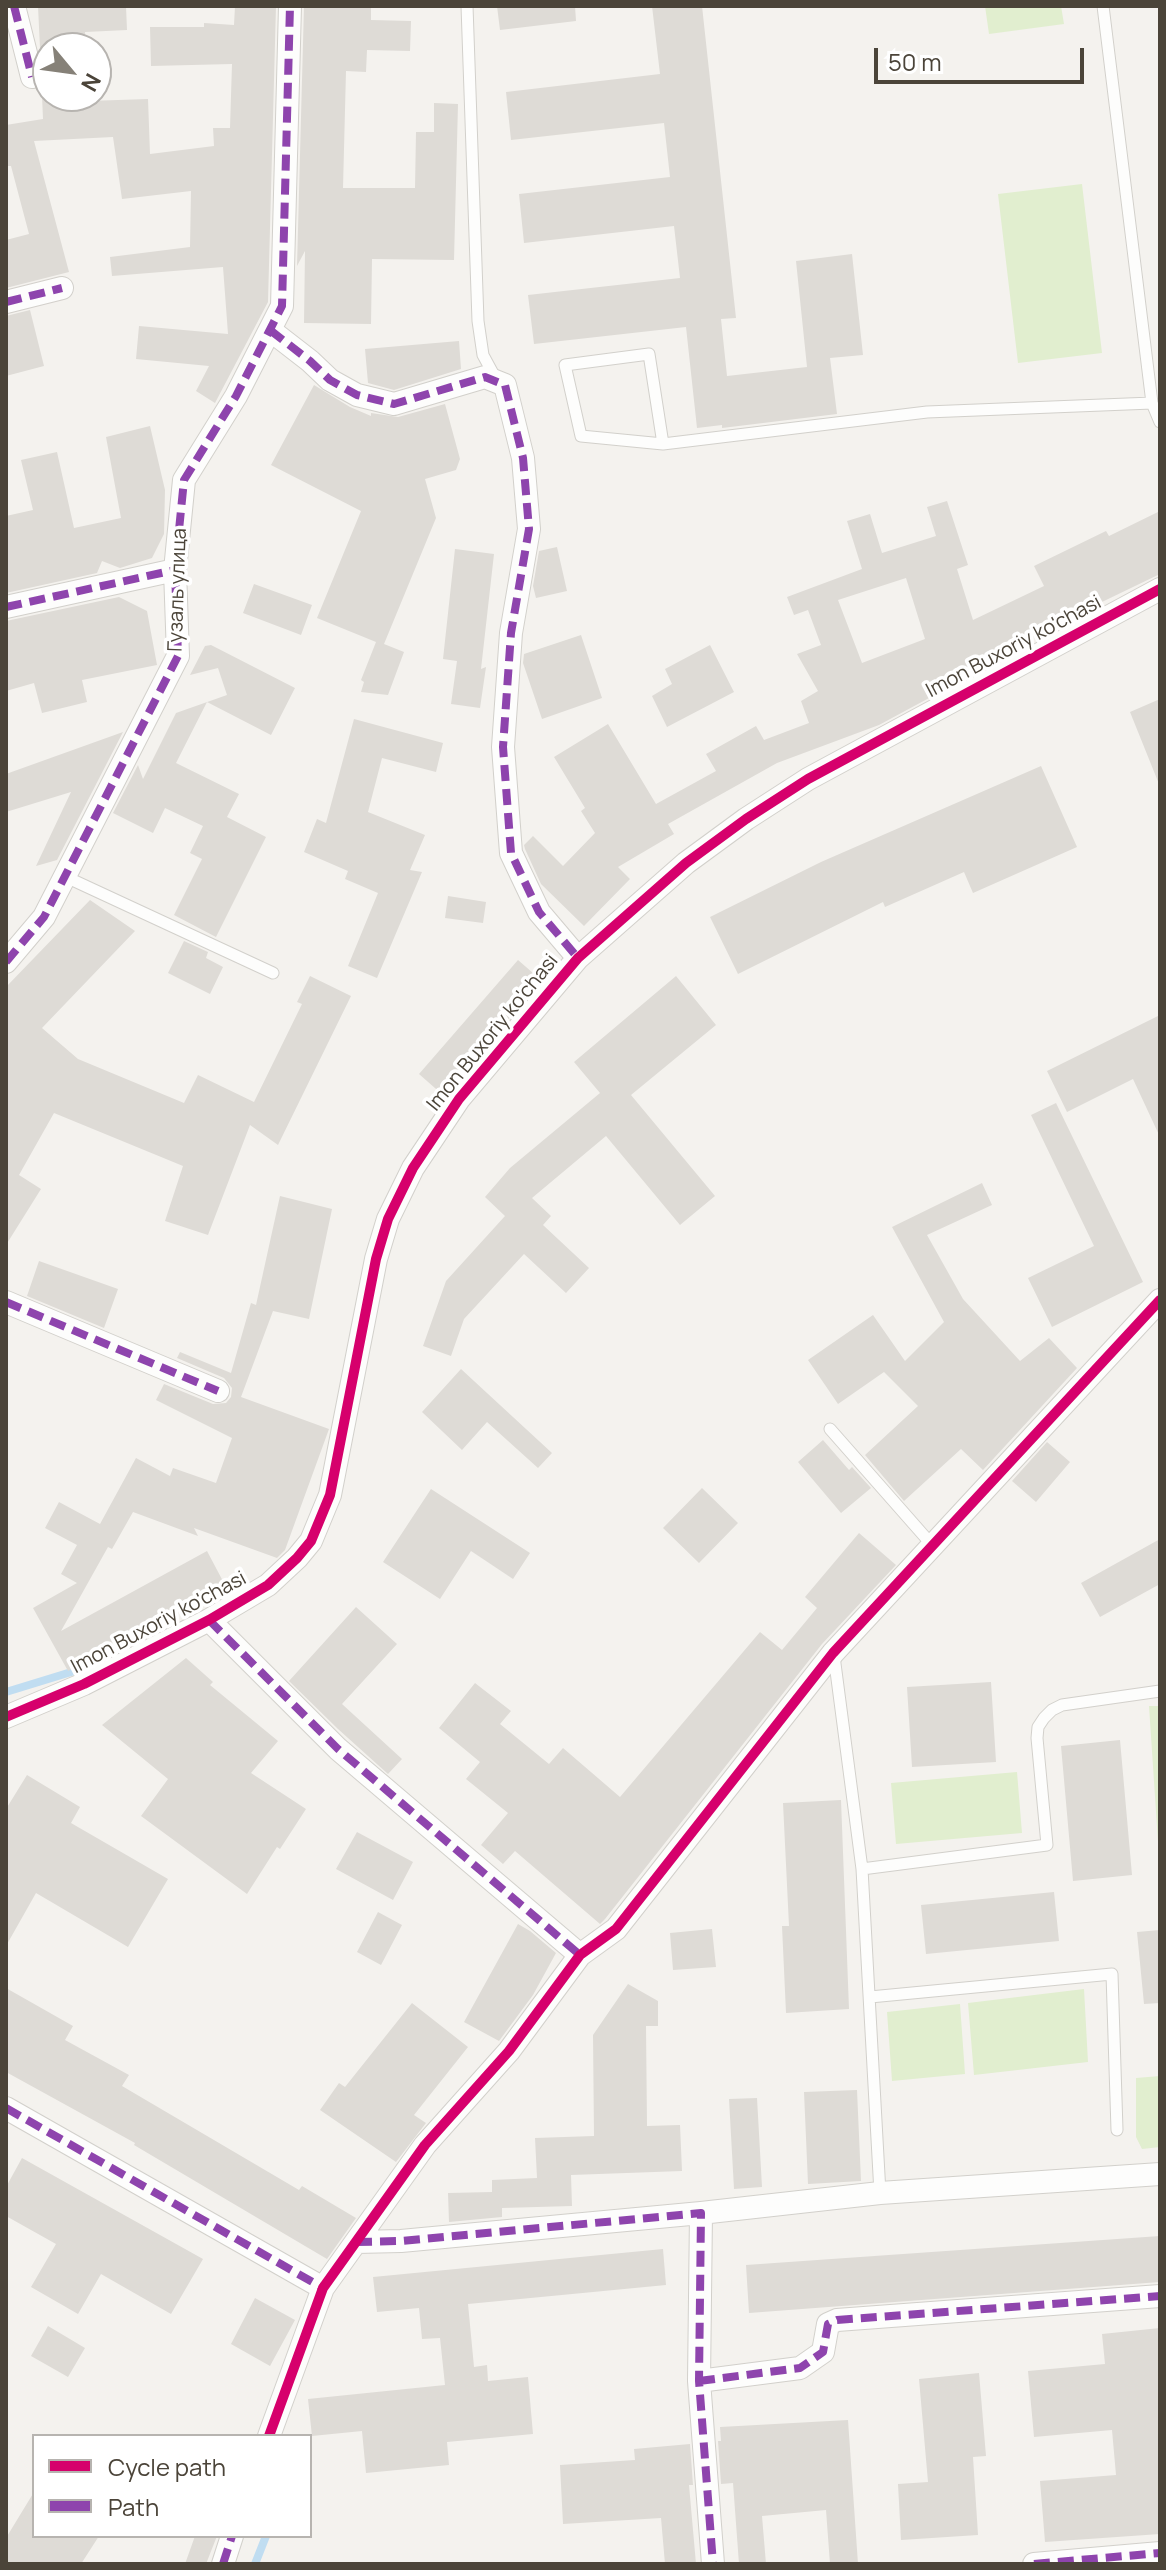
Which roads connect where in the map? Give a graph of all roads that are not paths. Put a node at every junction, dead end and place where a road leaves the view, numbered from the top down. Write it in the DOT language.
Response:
graph roads {
  1 [pos="290,6"];
  2 [pos="467,6"];
  3 [pos="1103,6"];
  4 [pos="12,9"];
  5 [pos="32,77"];
  6 [pos="62,288"];
  7 [pos="6,302"];
  8 [pos="270,330"];
  9 [pos="499,383"];
  10 [pos="1152,403"];
  11 [pos="1160,422"];
  12 [pos="663,444"];
  13 [pos="175,570"];
  14 [pos="1160,589"];
  15 [pos="6,607"];
  16 [pos="66,877"];
  17 [pos="578,958"];
  18 [pos="6,962"];
  19 [pos="273,973"];
  20 [pos="1160,1300"];
  21 [pos="6,1302"];
  22 [pos="218,1391"];
  23 [pos="830,1429"];
  24 [pos="934,1547"];
  25 [pos="209,1620"];
  26 [pos="833,1653"];
  27 [pos="1160,1691"];
  28 [pos="6,1717"];
  29 [pos="862,1869"];
  30 [pos="580,1955"];
  31 [pos="870,1997"];
  32 [pos="6,2108"];
  33 [pos="1117,2130"];
  34 [pos="1160,2174"];
  35 [pos="880,2193"];
  36 [pos="701,2213"];
  37 [pos="356,2242"];
  38 [pos="323,2288"];
  39 [pos="1160,2296"];
  40 [pos="699,2381"];
  41 [pos="270,2434"];
  42 [pos="231,2538"];
  43 [pos="1160,2553"];
  44 [pos="223,2564"];
  45 [pos="713,2564"];
  46 [pos="1034,2564"];
  1 -- 8 [label="street, Гузаль улица"];
  2 -- 9 [label="lane"];
  3 -- 10 [label="lane"];
  4 -- 5 [label="street"];
  6 -- 7 [label="street"];
  8 -- 9 [label="street"];
  8 -- 13 [label="street, Гузаль улица"];
  9 -- 17 [label="street"];
  10 -- 11 [label="lane"];
  10 -- 12 [label="lane"];
  12 -- 12 [label="lane"];
  13 -- 15 [label="street"];
  13 -- 16 [label="street, Гузаль улица"];
  14 -- 17 [label="street, Imon Buxoriy ko'chasi"];
  16 -- 18 [label="street, Гузаль улица"];
  16 -- 19 [label="lane"];
  17 -- 25 [label="street, Imon Buxoriy ko'chasi"];
  20 -- 24 [label="street"];
  21 -- 22 [label="street"];
  23 -- 24 [label="lane"];
  24 -- 26 [label="street"];
  25 -- 28 [label="street, Imon Buxoriy ko'chasi"];
  25 -- 30 [label="street"];
  26 -- 29 [label="lane"];
  26 -- 30 [label="street"];
  27 -- 29 [label="lane"];
  29 -- 31 [label="lane"];
  30 -- 37 [label="street"];
  31 -- 33 [label="lane"];
  31 -- 35 [label="lane"];
  32 -- 38 [label="street"];
  34 -- 35 [label="street"];
  35 -- 36 [label="street"];
  36 -- 37 [label="street"];
  36 -- 40 [label="street"];
  37 -- 38 [label="street"];
  38 -- 41 [label="street"];
  39 -- 40 [label="street"];
  40 -- 45 [label="street"];
  42 -- 44 [label="street"];
  43 -- 46 [label="street"];
}
